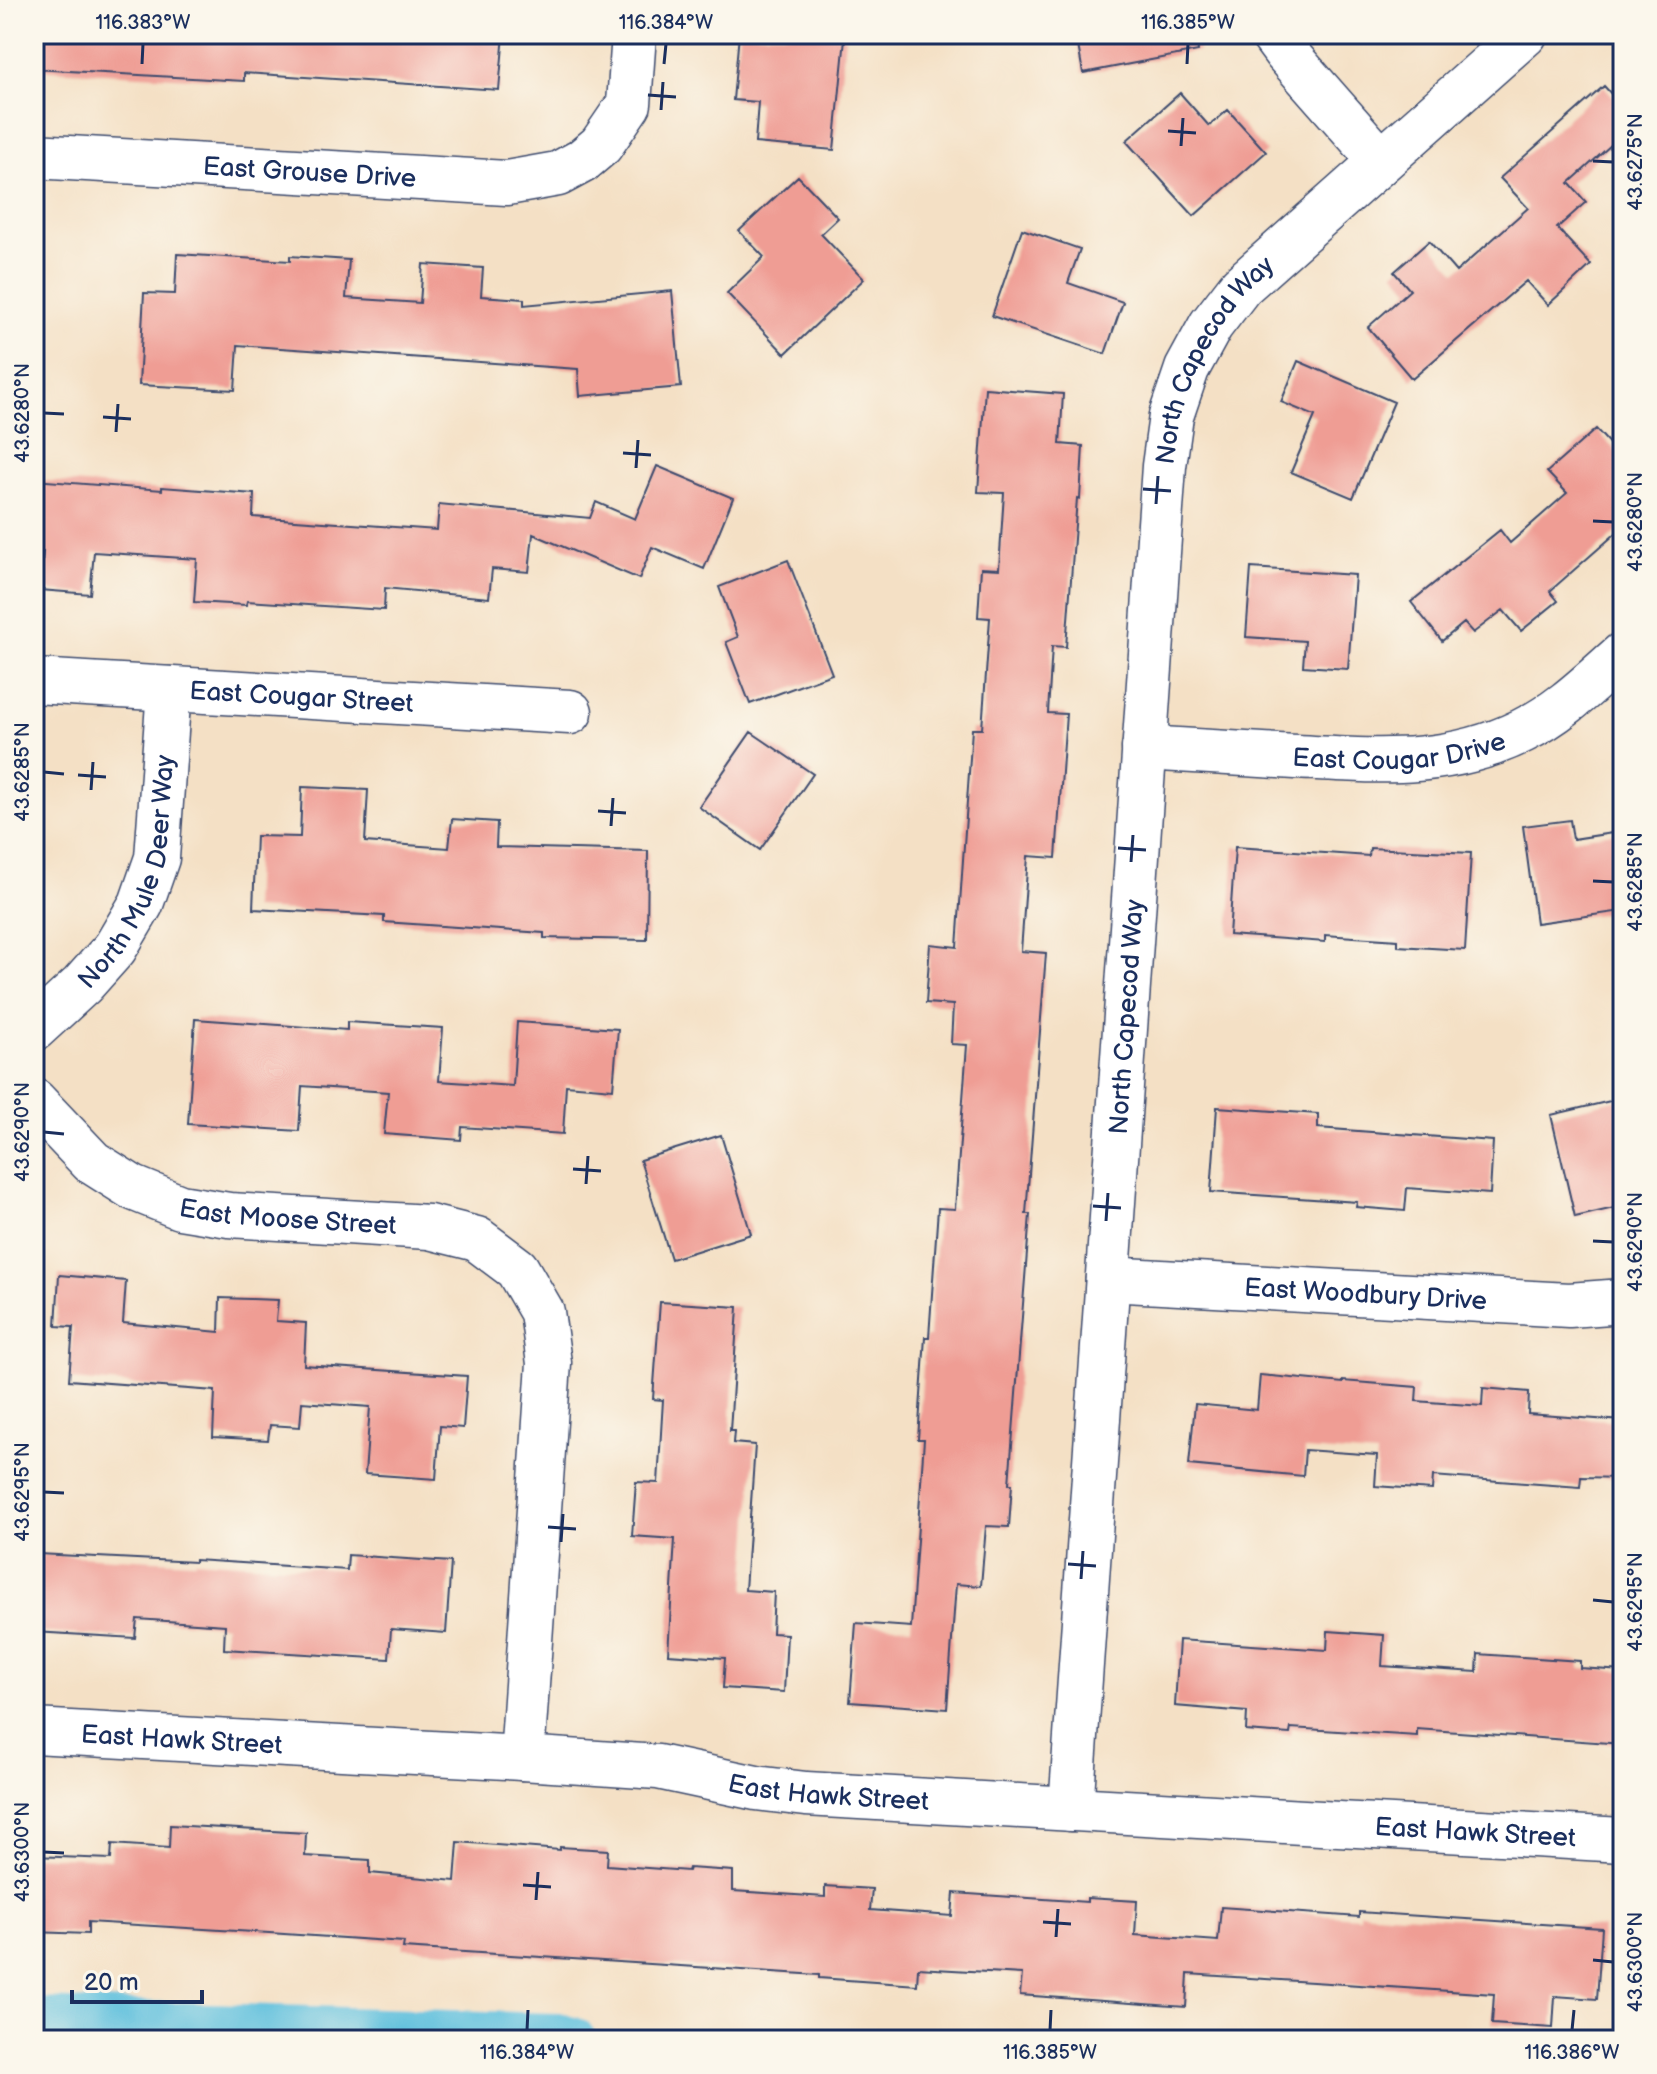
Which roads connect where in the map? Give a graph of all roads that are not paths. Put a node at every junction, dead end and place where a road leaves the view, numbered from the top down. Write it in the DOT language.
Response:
graph roads {
  1 [pos="634,34"];
  2 [pos="1272,34"];
  3 [pos="1525,34"];
  4 [pos="34,156"];
  5 [pos="1381,161"];
  6 [pos="1623,654"];
  7 [pos="34,681"];
  8 [pos="169,689"];
  9 [pos="570,712"];
  10 [pos="1144,748"];
  11 [pos="34,1029"];
  12 [pos="34,1101"];
  13 [pos="1108,1279"];
  14 [pos="1623,1301"];
  15 [pos="34,1731"];
  16 [pos="522,1758"];
  17 [pos="1071,1809"];
  18 [pos="1623,1840"];
  1 -- 4 [label="street, East Grouse Drive"];
  2 -- 5 [label="street"];
  3 -- 5 [label="street, North Capecod Way"];
  5 -- 10 [label="street, North Capecod Way"];
  6 -- 10 [label="street, East Cougar Drive"];
  7 -- 8 [label="street, East Cougar Street"];
  8 -- 9 [label="street, East Cougar Street"];
  8 -- 11 [label="street, North Mule Deer Way"];
  10 -- 13 [label="street, North Capecod Way"];
  12 -- 16 [label="street, East Moose Street"];
  13 -- 14 [label="street, East Woodbury Drive"];
  13 -- 17 [label="street, North Capecod Way"];
  15 -- 16 [label="street, East Hawk Street"];
  16 -- 17 [label="street, East Hawk Street"];
  17 -- 18 [label="street, East Hawk Street"];
}
